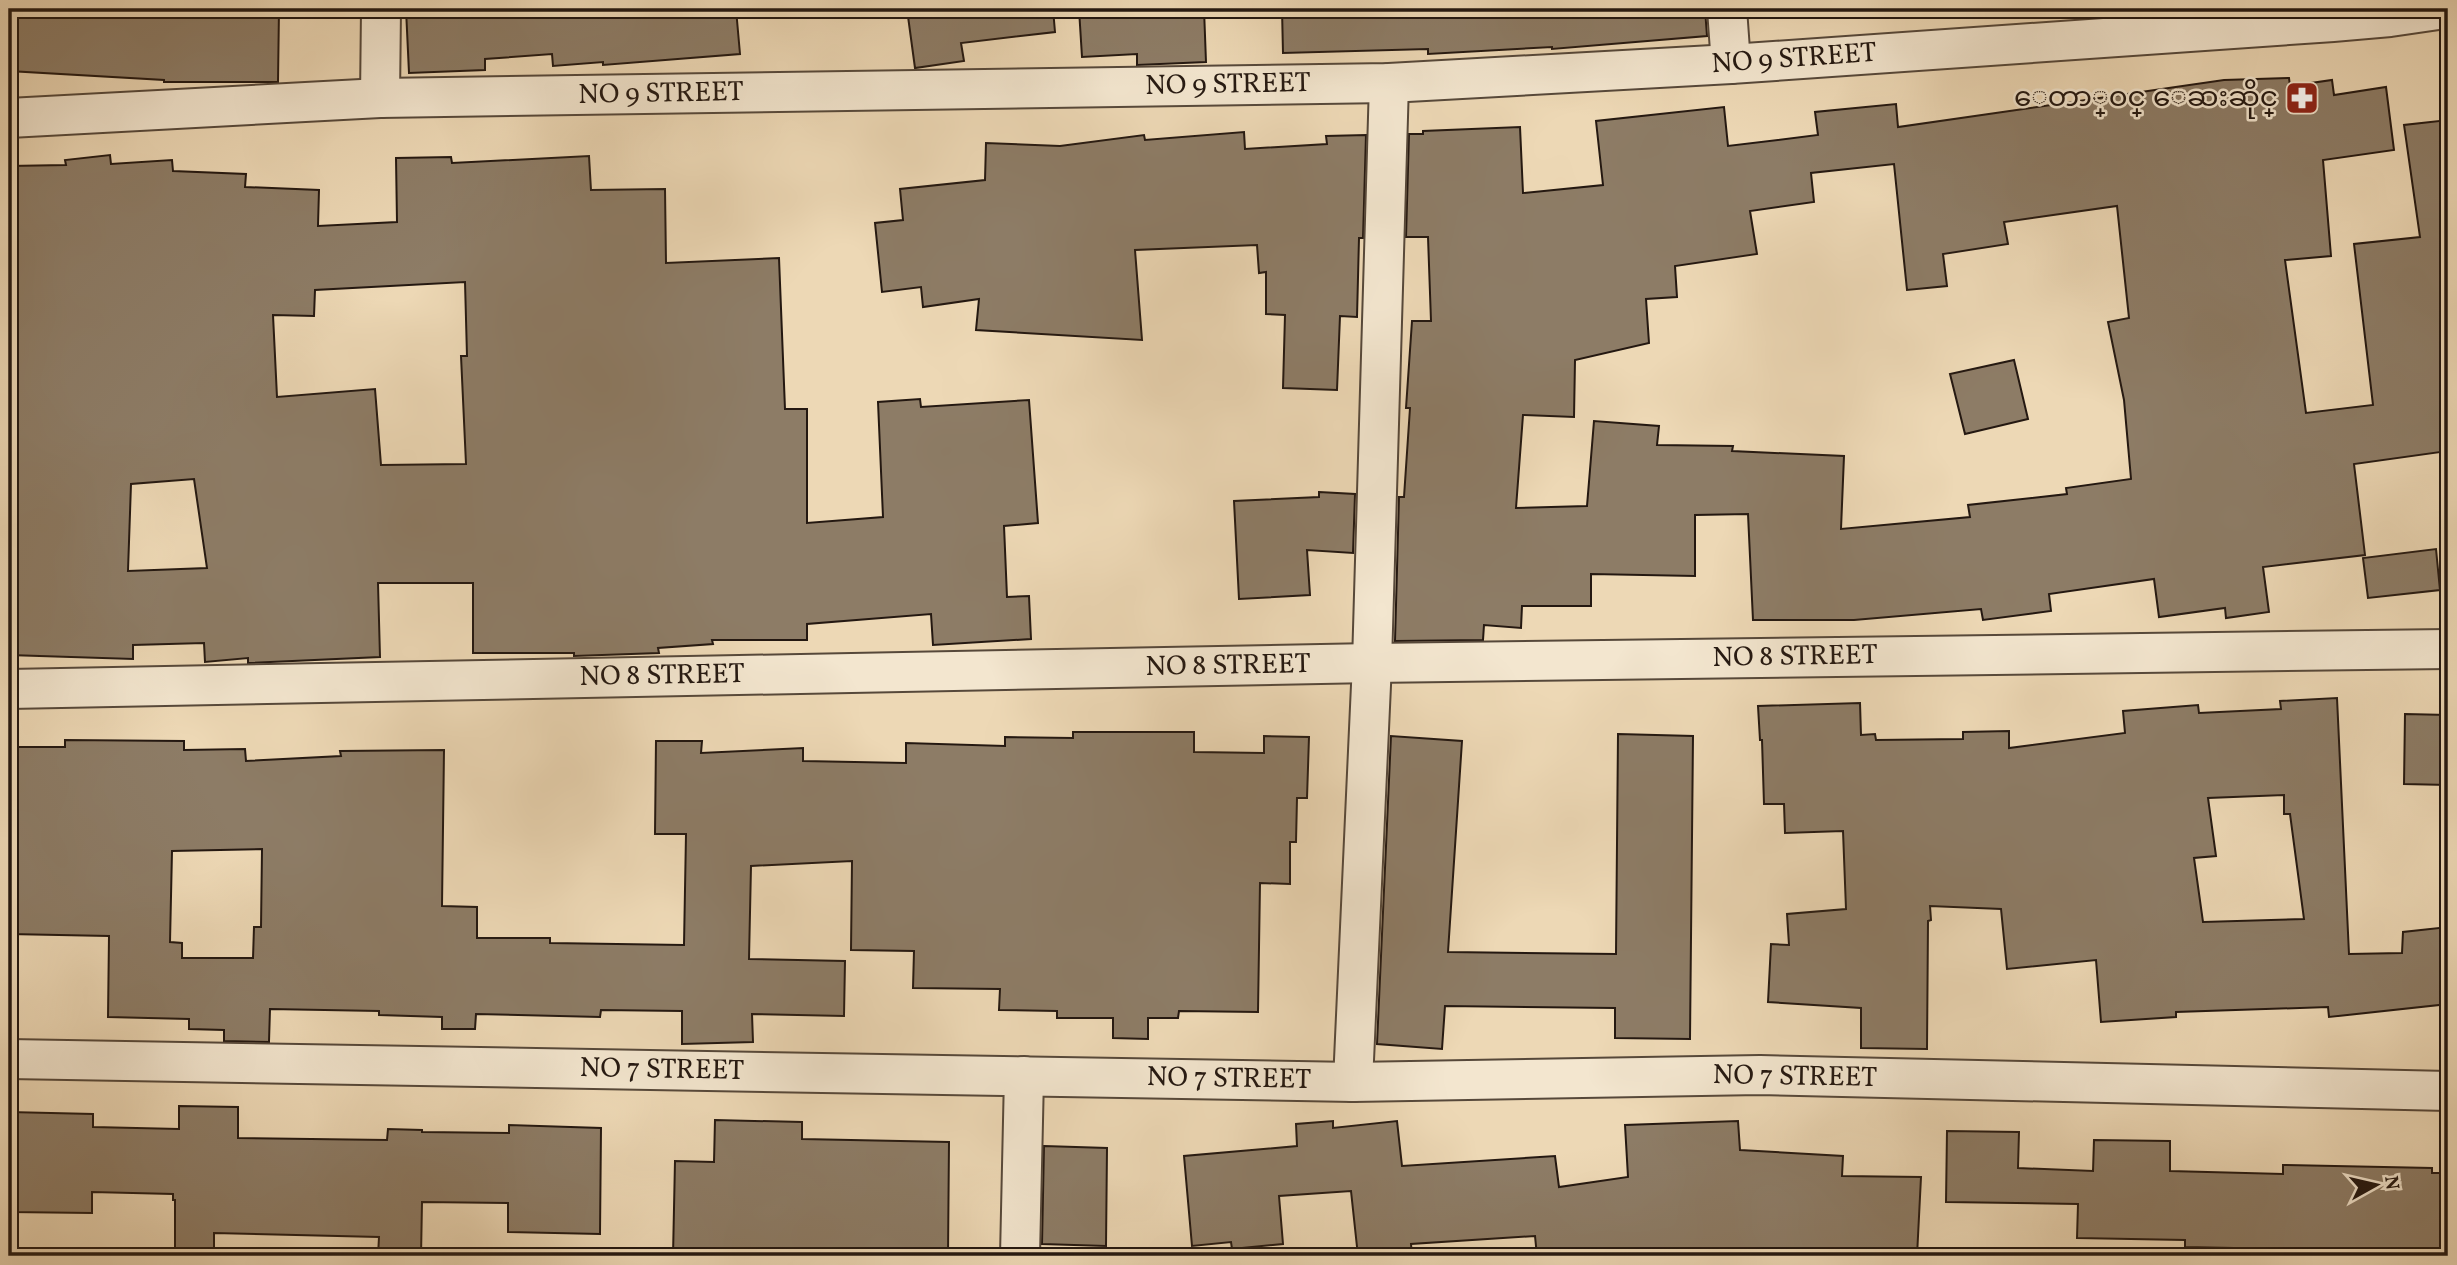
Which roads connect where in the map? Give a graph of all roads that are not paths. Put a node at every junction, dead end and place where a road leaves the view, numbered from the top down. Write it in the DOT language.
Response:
graph roads {
  1 [pos="381,9"];
  2 [pos="1727,9"];
  3 [pos="2445,9"];
  4 [pos="2389,13"];
  5 [pos="1731,64"];
  6 [pos="1389,83"];
  7 [pos="380,98"];
  8 [pos="9,118"];
  9 [pos="2448,649"];
  10 [pos="1372,663"];
  11 [pos="9,689"];
  12 [pos="9,1059"];
  13 [pos="1024,1076"];
  14 [pos="1353,1082"];
  15 [pos="2448,1091"];
  16 [pos="1020,1256"];
  1 -- 7 [label="street"];
  2 -- 5 [label="street"];
  3 -- 4 [label="street, NO 9 STREET"];
  4 -- 5 [label="street, NO 9 STREET"];
  5 -- 6 [label="street, NO 9 STREET"];
  6 -- 7 [label="street, NO 9 STREET"];
  6 -- 10 [label="street"];
  7 -- 8 [label="street, NO 9 STREET"];
  9 -- 10 [label="street, NO 8 STREET"];
  10 -- 11 [label="street, NO 8 STREET"];
  10 -- 14 [label="street"];
  12 -- 13 [label="street, NO 7 STREET"];
  13 -- 14 [label="street, NO 7 STREET"];
  13 -- 16 [label="street"];
  14 -- 15 [label="street, NO 7 STREET"];
}
